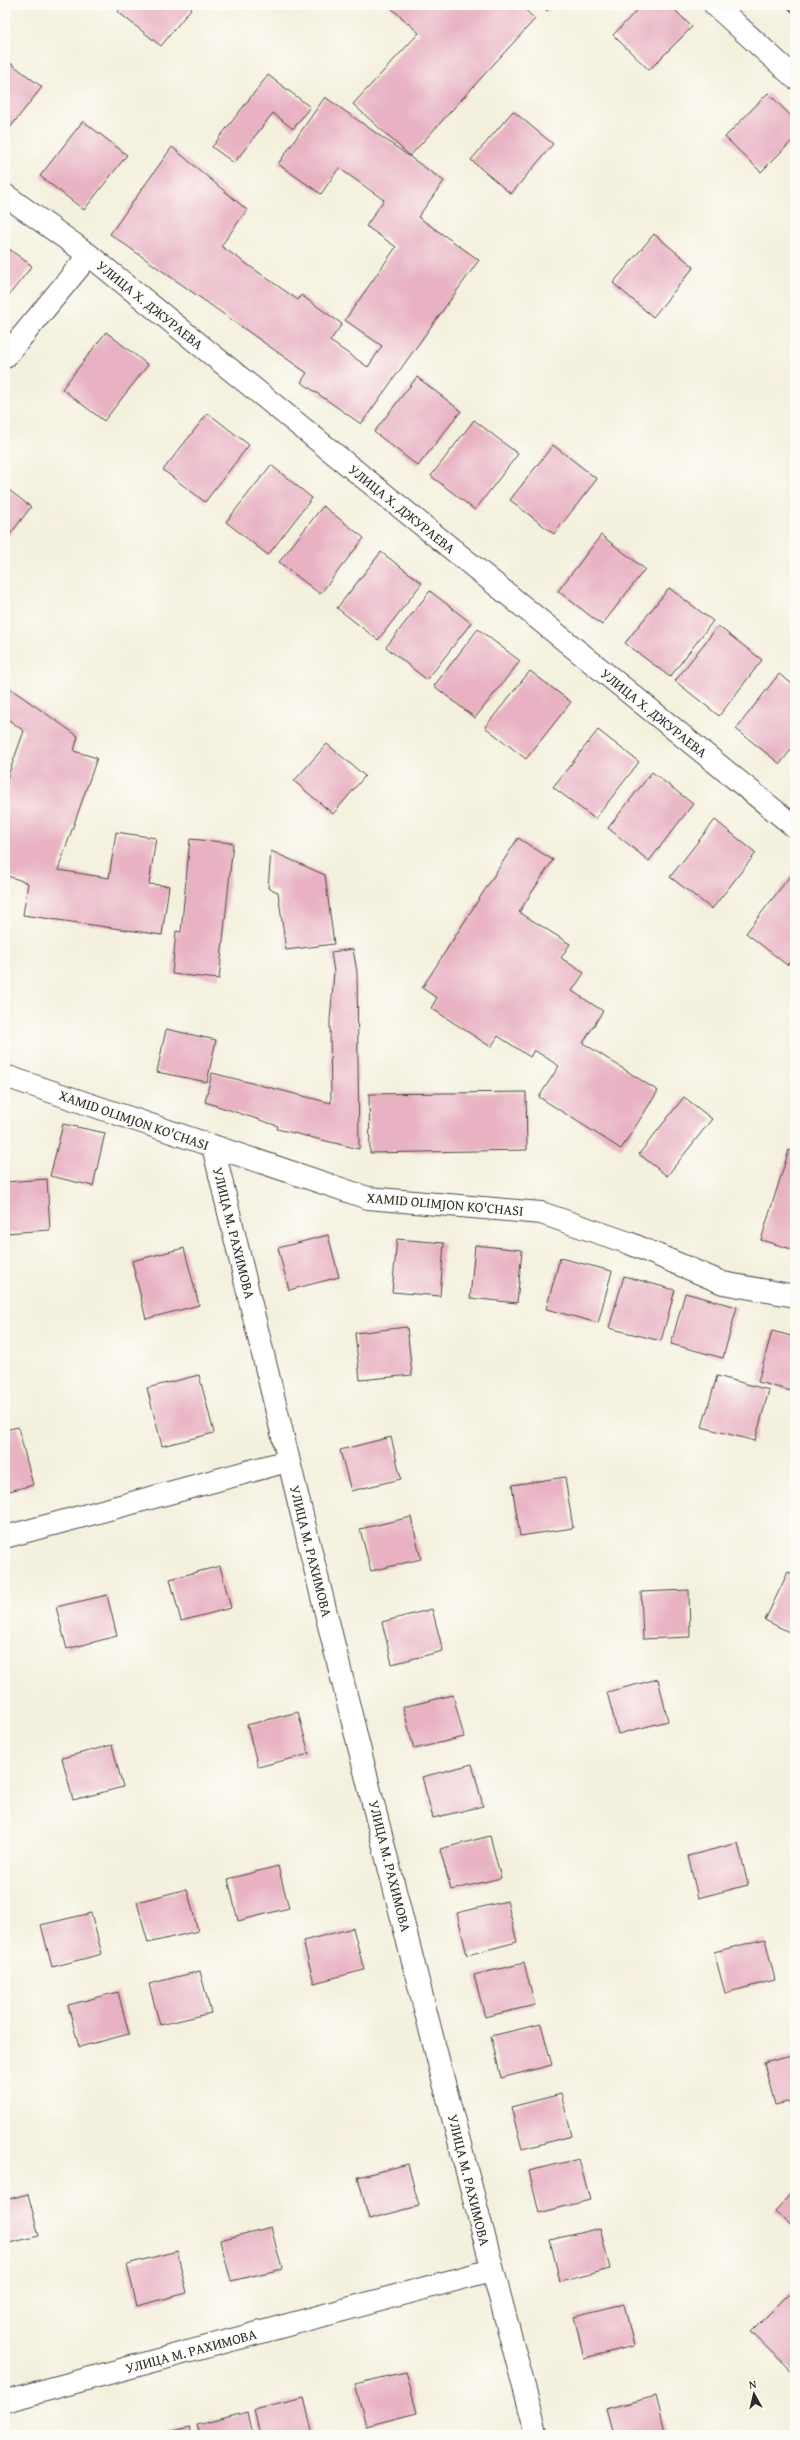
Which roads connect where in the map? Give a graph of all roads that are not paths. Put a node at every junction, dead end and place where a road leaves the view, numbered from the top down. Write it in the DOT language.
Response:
graph roads {
  1 [pos="715,5"];
  2 [pos="795,78"];
  3 [pos="5,196"];
  4 [pos="89,255"];
  5 [pos="5,357"];
  6 [pos="795,827"];
  7 [pos="5,1076"];
  8 [pos="212,1146"];
  9 [pos="795,1296"];
  10 [pos="288,1461"];
  11 [pos="5,1537"];
  12 [pos="492,2270"];
  13 [pos="5,2401"];
  14 [pos="537,2435"];
  1 -- 2 [label="street"];
  3 -- 4 [label="street, УЛИЦА Х. ДЖУРАЕВА"];
  4 -- 5 [label="street"];
  4 -- 6 [label="street, УЛИЦА Х. ДЖУРАЕВА"];
  7 -- 8 [label="street, XAMID OLIMJON KO'CHASI"];
  8 -- 9 [label="street, XAMID OLIMJON KO'CHASI"];
  8 -- 10 [label="street, УЛИЦА М. РАХИМОВА"];
  10 -- 11 [label="street"];
  10 -- 12 [label="street, УЛИЦА М. РАХИМОВА"];
  12 -- 13 [label="street, УЛИЦА М. РАХИМОВА"];
  12 -- 14 [label="street, УЛИЦА М. РАХИМОВА"];
}
